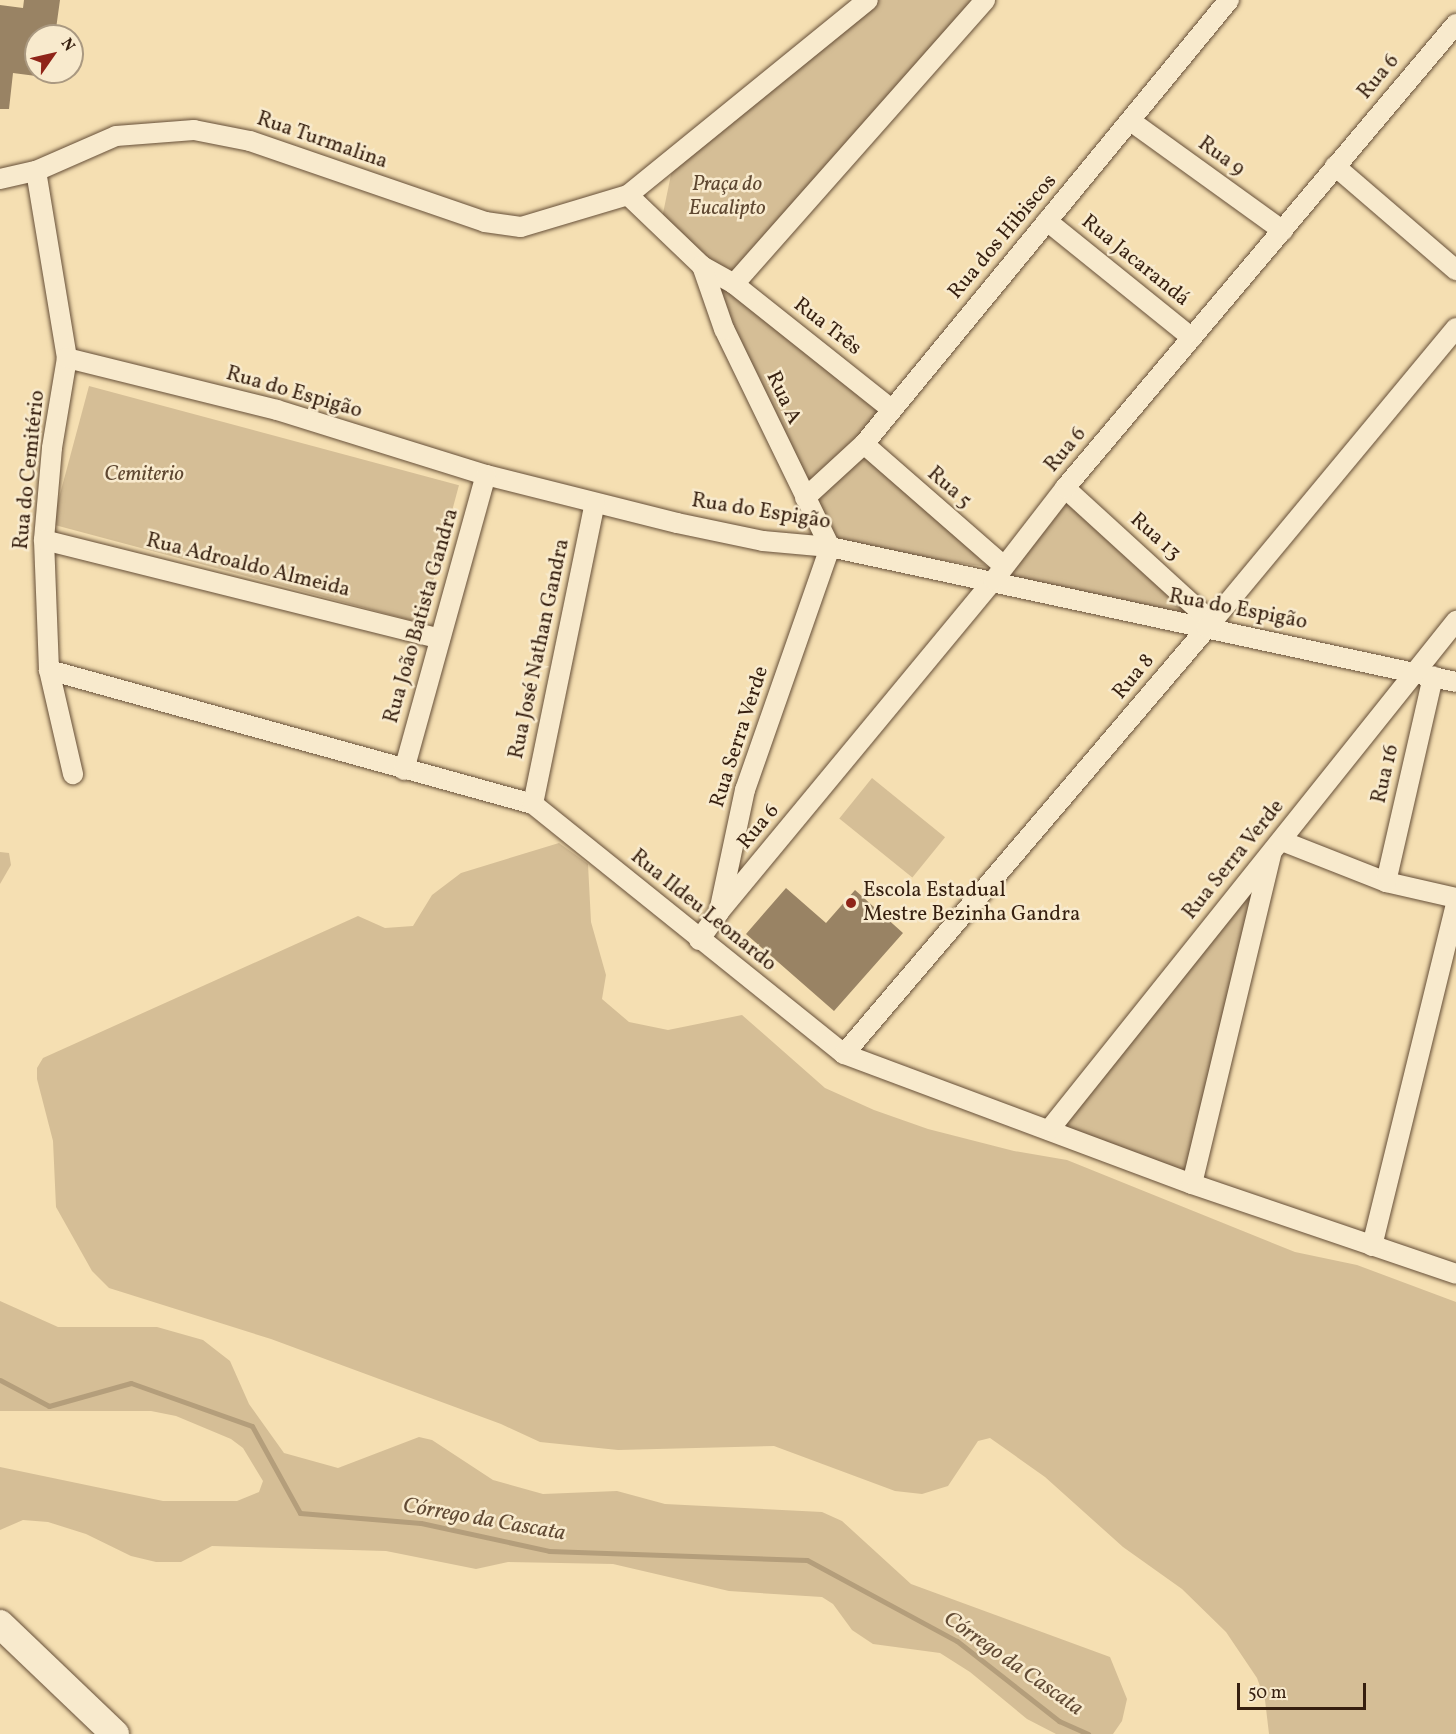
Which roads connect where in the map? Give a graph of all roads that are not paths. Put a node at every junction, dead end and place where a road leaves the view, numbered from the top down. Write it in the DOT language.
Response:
graph roads {
  1 [pos="868,0"];
  2 [pos="985,0"];
  3 [pos="1229,0"];
  4 [pos="1456,24"];
  5 [pos="1132,122"];
  6 [pos="1335,166"];
  7 [pos="36,171"];
  8 [pos="0,179"];
  9 [pos="628,195"];
  10 [pos="1047,220"];
  11 [pos="1282,231"];
  12 [pos="702,266"];
  13 [pos="1456,270"];
  14 [pos="734,284"];
  15 [pos="1456,328"];
  16 [pos="1192,338"];
  17 [pos="67,358"];
  18 [pos="890,408"];
  19 [pos="864,444"];
  20 [pos="486,475"];
  21 [pos="1065,488"];
  22 [pos="805,498"];
  23 [pos="595,503"];
  24 [pos="44,540"];
  25 [pos="830,547"];
  26 [pos="999,573"];
  27 [pos="1456,621"];
  28 [pos="1210,625"];
  29 [pos="440,639"];
  30 [pos="49,670"];
  31 [pos="1414,671"];
  32 [pos="1433,676"];
  33 [pos="1456,682"];
  34 [pos="404,770"];
  35 [pos="73,774"];
  36 [pos="533,804"];
  37 [pos="1277,847"];
  38 [pos="1386,882"];
  39 [pos="1456,898"];
  40 [pos="1456,905"];
  41 [pos="720,912"];
  42 [pos="699,940"];
  43 [pos="844,1054"];
  44 [pos="1049,1130"];
  45 [pos="1192,1184"];
  46 [pos="1372,1246"];
  47 [pos="1456,1274"];
  48 [pos="0,1624"];
  49 [pos="115,1734"];
  1 -- 9 [label="street"];
  2 -- 14 [label="street"];
  3 -- 5 [label="street, Rua dos Hibiscos"];
  4 -- 6 [label="street, Rua 6"];
  5 -- 10 [label="street, Rua dos Hibiscos"];
  5 -- 11 [label="street, Rua 9"];
  6 -- 11 [label="street, Rua 6"];
  6 -- 13 [label="street"];
  7 -- 8 [label="street, Rua Turmalina"];
  7 -- 9 [label="street, Rua Turmalina"];
  7 -- 17 [label="street, Rua do Cemitério"];
  9 -- 12 [label="street"];
  10 -- 16 [label="street, Rua Jacarandá"];
  10 -- 18 [label="street, Rua dos Hibiscos"];
  11 -- 16 [label="street, Rua 6"];
  12 -- 14 [label="street"];
  12 -- 22 [label="street, Rua A"];
  14 -- 18 [label="street, Rua Três"];
  15 -- 28 [label="street, Rua 8"];
  16 -- 21 [label="street, Rua 6"];
  17 -- 20 [label="street, Rua do Espigão"];
  17 -- 24 [label="street, Rua do Cemitério"];
  18 -- 19 [label="street, Rua dos Hibiscos"];
  19 -- 22 [label="street, Rua dos Hibiscos"];
  19 -- 26 [label="street, Rua 5"];
  20 -- 23 [label="street, Rua do Espigão"];
  20 -- 29 [label="street, Rua João Batista Gandra"];
  21 -- 26 [label="street, Rua 6"];
  21 -- 28 [label="street, Rua 13"];
  22 -- 25 [label="street, Rua A"];
  23 -- 25 [label="street, Rua do Espigão"];
  23 -- 36 [label="street, Rua José Nathan Gandra"];
  24 -- 29 [label="street, Rua Adroaldo Almeida"];
  24 -- 30 [label="street, Rua do Cemitério"];
  25 -- 26 [label="street, Rua do Espigão"];
  25 -- 41 [label="street, Rua Serra Verde"];
  26 -- 28 [label="street, Rua do Espigão"];
  26 -- 41 [label="street, Rua 6"];
  27 -- 31 [label="street, Rua Serra Verde"];
  28 -- 31 [label="street, Rua do Espigão"];
  28 -- 43 [label="street, Rua 8"];
  29 -- 34 [label="street, Rua João Batista Gandra"];
  30 -- 34 [label="street"];
  30 -- 35 [label="street, Rua do Cemitério"];
  31 -- 32 [label="street, Rua do Espigão"];
  31 -- 37 [label="street, Rua Serra Verde"];
  32 -- 33 [label="street, Rua do Espigão"];
  32 -- 38 [label="street, Rua 16"];
  34 -- 36 [label="street"];
  36 -- 42 [label="street, Rua Ildeu Leonardo"];
  37 -- 38 [label="street"];
  37 -- 44 [label="street, Rua Serra Verde"];
  37 -- 45 [label="street"];
  38 -- 39 [label="street"];
  40 -- 46 [label="street"];
  41 -- 42 [label="street, Rua Serra Verde"];
  42 -- 43 [label="street, Rua Ildeu Leonardo"];
  43 -- 44 [label="street, Rua Ildeu Leonardo"];
  44 -- 45 [label="street, Rua Ildeu Leonardo"];
  45 -- 46 [label="street, Rua Ildeu Leonardo"];
  46 -- 47 [label="street, Rua Ildeu Leonardo"];
  48 -- 49 [label="street"];
}
